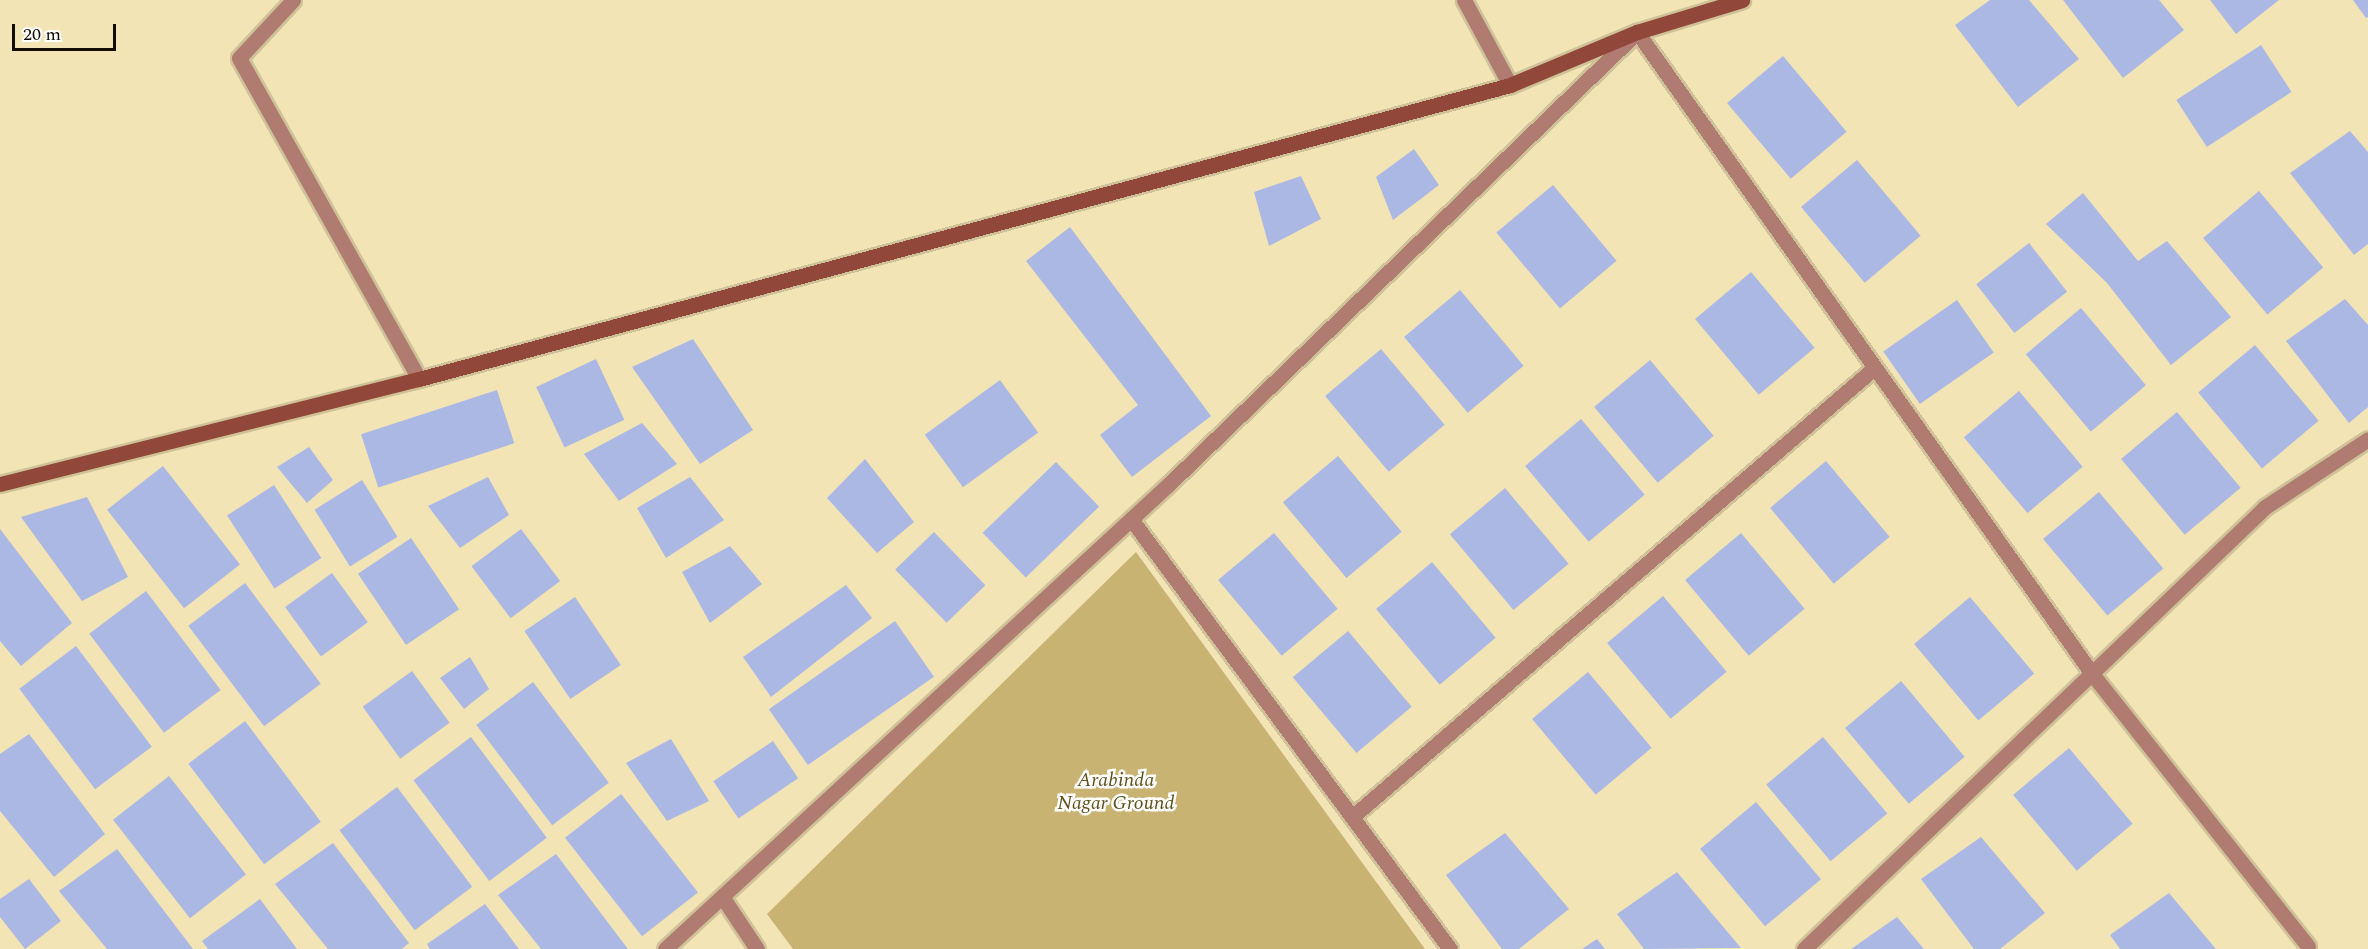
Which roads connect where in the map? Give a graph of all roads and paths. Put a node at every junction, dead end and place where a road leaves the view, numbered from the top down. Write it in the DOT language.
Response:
graph roads {
  1 [pos="292,0"];
  2 [pos="1464,0"];
  3 [pos="1742,0"];
  4 [pos="1637,32"];
  5 [pos="1510,85"];
  6 [pos="1873,369"];
  7 [pos="419,379"];
  8 [pos="2368,439"];
  9 [pos="0,484"];
  10 [pos="1131,519"];
  11 [pos="2093,675"];
  12 [pos="1352,817"];
  13 [pos="723,898"];
  14 [pos="2308,946"];
  15 [pos="665,949"];
  16 [pos="757,949"];
  17 [pos="1450,949"];
  18 [pos="1804,949"];
  1 -- 7 [label="street"];
  2 -- 5 [label="street"];
  3 -- 4 [label="main road"];
  4 -- 5 [label="main road"];
  4 -- 6 [label="street"];
  4 -- 10 [label="street"];
  5 -- 7 [label="main road"];
  6 -- 11 [label="street"];
  6 -- 12 [label="street"];
  7 -- 9 [label="main road"];
  8 -- 11 [label="street"];
  10 -- 12 [label="street"];
  10 -- 13 [label="street"];
  11 -- 14 [label="street"];
  11 -- 18 [label="street"];
  12 -- 17 [label="street"];
  13 -- 15 [label="street"];
  13 -- 16 [label="street"];
}
